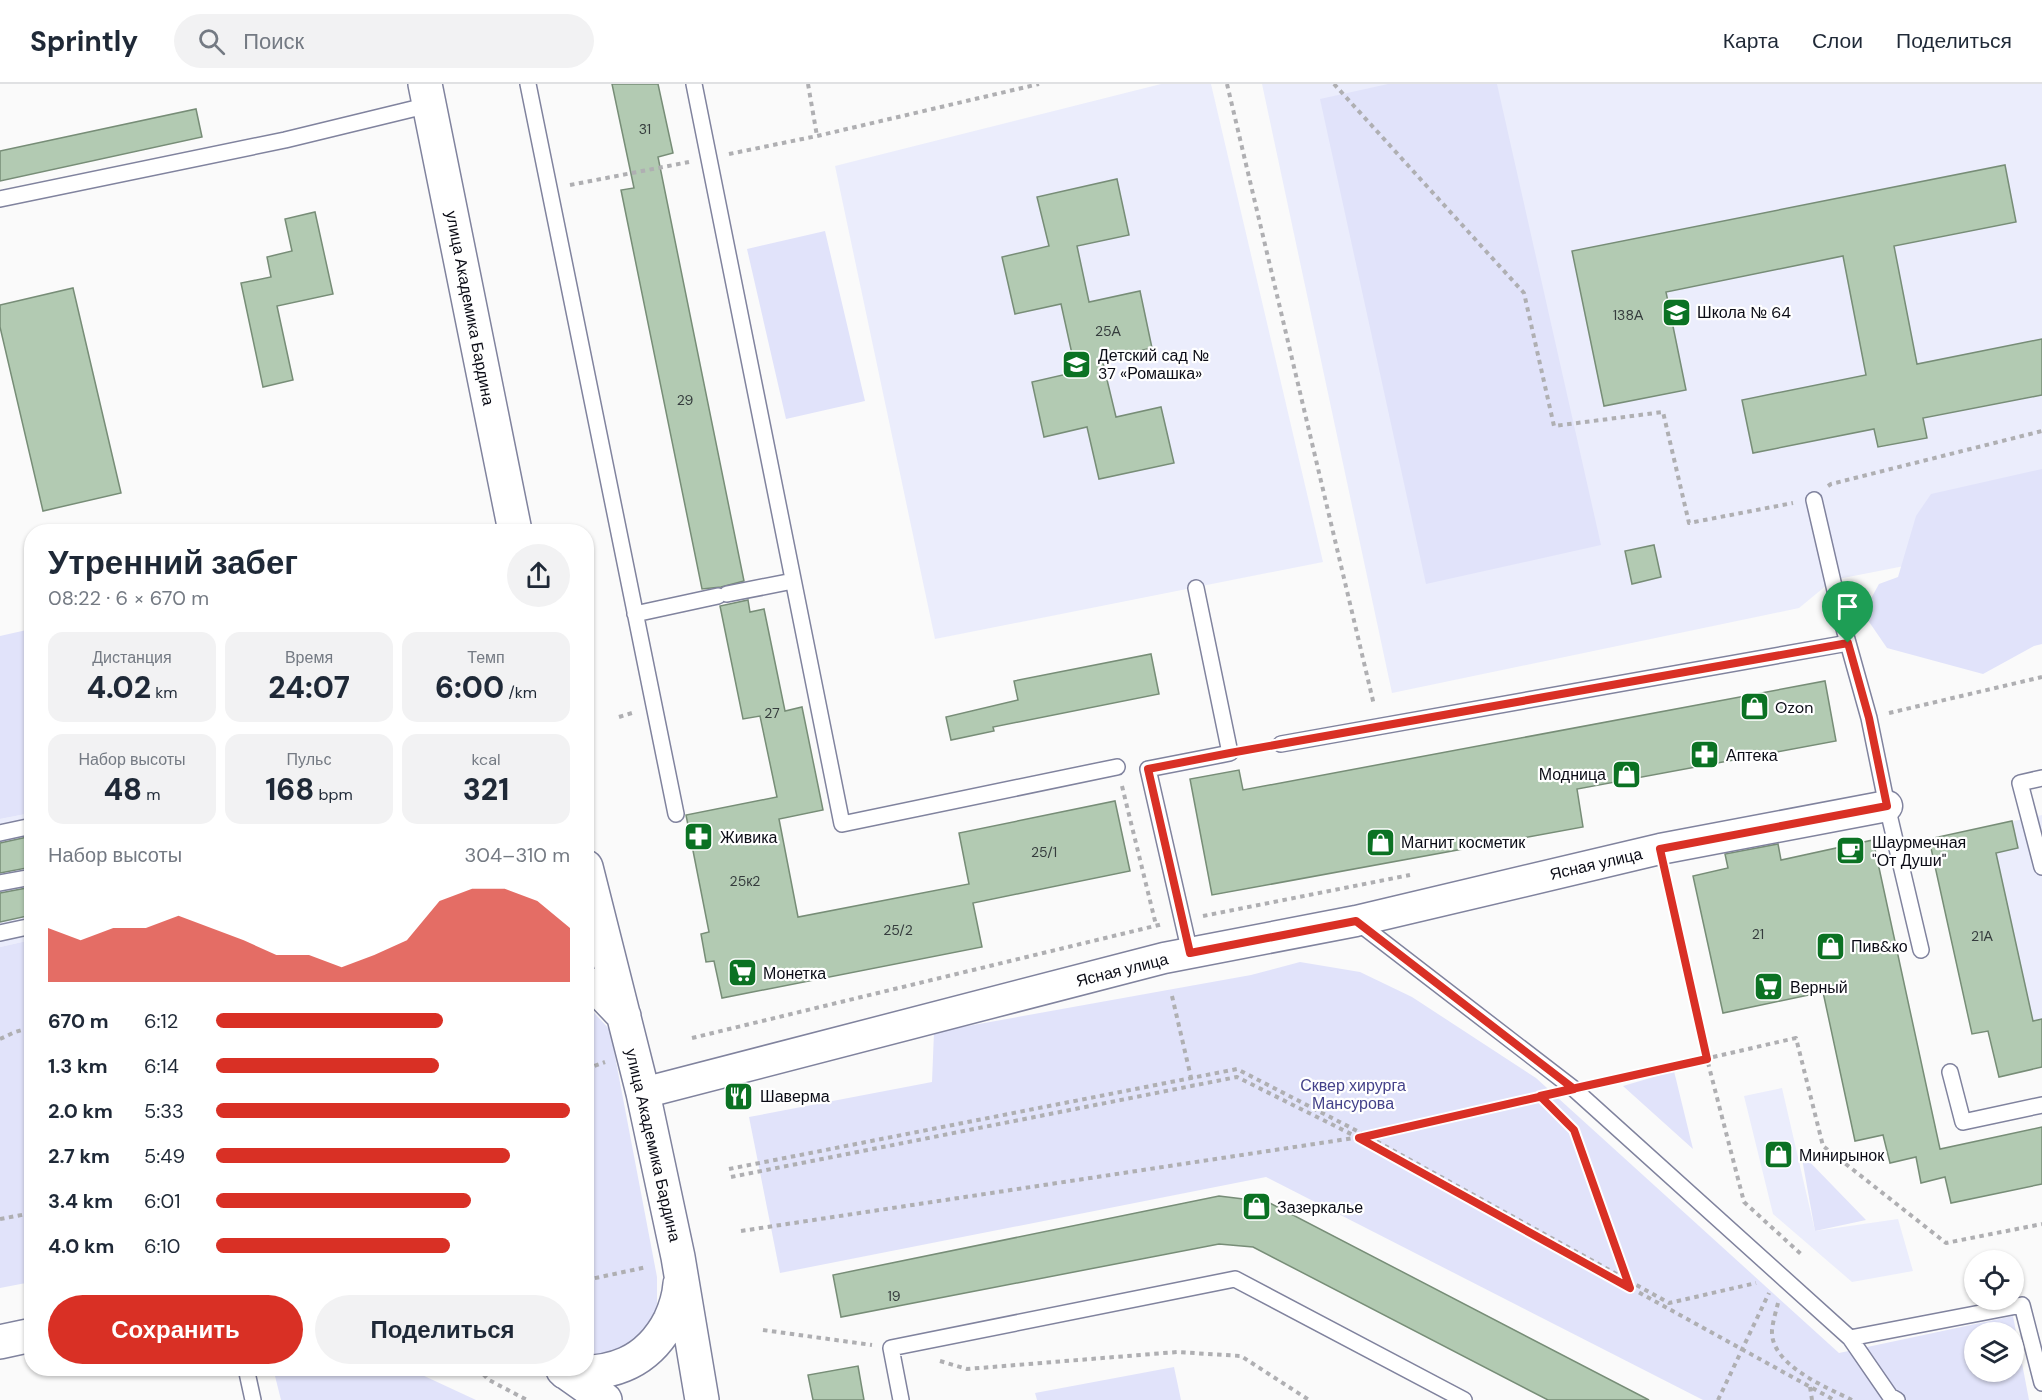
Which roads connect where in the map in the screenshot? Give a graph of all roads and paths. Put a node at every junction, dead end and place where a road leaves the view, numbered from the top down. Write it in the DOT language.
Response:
graph roads {
  1 [pos="528,84"];
  2 [pos="694,84"];
  3 [pos="808,84"];
  4 [pos="1039,84"];
  5 [pos="1227,84"];
  6 [pos="1334,84"];
  7 [pos="427,94"];
  8 [pos="817,136"];
  9 [pos="709,159"];
  10 [pos="549,189"];
  11 [pos="0,200"];
  12 [pos="2042,430"];
  13 [pos="1814,500"];
  14 [pos="514,524"];
  15 [pos="793,580"];
  16 [pos="1196,588"];
  17 [pos="635,614"];
  18 [pos="1848,643"];
  19 [pos="2042,677"];
  20 [pos="1869,718"];
  21 [pos="1379,726"];
  22 [pos="1281,744"];
  23 [pos="1117,767"];
  24 [pos="2042,778"];
  25 [pos="1887,806"];
  26 [pos="676,814"];
  27 [pos="24,828"];
  28 [pos="0,833"];
  29 [pos="1660,849"];
  30 [pos="2042,867"];
  31 [pos="24,878"];
  32 [pos="0,883"];
  33 [pos="594,899"];
  34 [pos="1356,921"];
  35 [pos="24,928"];
  36 [pos="0,933"];
  37 [pos="1922,950"];
  38 [pos="1190,953"];
  39 [pos="594,988"];
  40 [pos="1172,996"];
  41 [pos="624,1017"];
  42 [pos="24,1029"];
  43 [pos="692,1038"];
  44 [pos="0,1040"];
  45 [pos="1707,1059"];
  46 [pos="606,1061"];
  47 [pos="594,1066"];
  48 [pos="1950,1072"];
  49 [pos="1191,1078"];
  50 [pos="1193,1086"];
  51 [pos="1574,1089"];
  52 [pos="643,1093"];
  53 [pos="1540,1096"];
  54 [pos="2042,1105"];
  55 [pos="1367,1136"];
  56 [pos="1359,1138"];
  57 [pos="729,1169"];
  58 [pos="731,1177"];
  59 [pos="24,1214"];
  60 [pos="0,1219"];
  61 [pos="2042,1224"];
  62 [pos="741,1231"];
  63 [pos="1802,1255"];
  64 [pos="647,1267"];
  65 [pos="680,1274"];
  66 [pos="594,1278"];
  67 [pos="1627,1279"];
  68 [pos="1630,1288"];
  69 [pos="1779,1301"];
  70 [pos="763,1330"];
  71 [pos="24,1337"];
  72 [pos="1850,1338"];
  73 [pos="0,1342"];
  74 [pos="891,1348"];
  75 [pos="1742,1351"];
  76 [pos="594,1373"];
  77 [pos="248,1376"];
  78 [pos="485,1376"];
  79 [pos="571,1376"];
  80 [pos="2042,1383"];
  81 [pos="1810,1387"];
  82 [pos="253,1400"];
  83 [pos="527,1400"];
  84 [pos="605,1400"];
  85 [pos="702,1400"];
  86 [pos="901,1400"];
  87 [pos="1309,1400"];
  88 [pos="1464,1400"];
  89 [pos="1718,1400"];
  90 [pos="1812,1400"];
  91 [pos="1834,1400"];
  92 [pos="1852,1400"];
  93 [pos="1897,1400"];
  1 -- 10 [label="lane"];
  2 -- 9 [label="lane"];
  3 -- 8 [label="path"];
  4 -- 8 [label="path"];
  5 -- 21 [label="path"];
  6 -- 13 [label="path"];
  7 -- 11 [label="lane"];
  7 -- 14 [label="street, улица Академика Бардина"];
  8 -- 9 [label="path"];
  9 -- 10 [label="path"];
  9 -- 15 [label="lane"];
  10 -- 17 [label="lane"];
  12 -- 13 [label="path"];
  13 -- 18 [label="lane"];
  15 -- 17 [label="lane"];
  15 -- 23 [label="lane"];
  16 -- 38 [label="lane"];
  17 -- 26 [label="lane"];
  18 -- 20 [label="lane"];
  18 -- 21 [label="lane"];
  19 -- 20 [label="path"];
  20 -- 25 [label="lane"];
  21 -- 22 [label="lane"];
  23 -- 43 [label="path"];
  24 -- 30 [label="lane"];
  25 -- 29 [label="street, Ясная улица"];
  25 -- 37 [label="lane"];
  27 -- 28 [label="lane"];
  29 -- 34 [label="street, Ясная улица"];
  29 -- 45 [label="path"];
  31 -- 32 [label="lane"];
  33 -- 41 [label="street, улица Академика Бардина"];
  34 -- 38 [label="street, Ясная улица"];
  34 -- 51 [label="lane"];
  35 -- 36 [label="lane"];
  38 -- 52 [label="street, Ясная улица"];
  39 -- 41 [label="street, улица Академика Бардина"];
  40 -- 49 [label="path"];
  41 -- 52 [label="street, улица Академика Бардина"];
  42 -- 44 [label="path"];
  45 -- 51 [label="path"];
  45 -- 61 [label="path"];
  45 -- 63 [label="path"];
  46 -- 47 [label="path"];
  48 -- 54 [label="lane"];
  49 -- 50 [label="path"];
  49 -- 55 [label="path"];
  49 -- 57 [label="path"];
  50 -- 56 [label="path"];
  50 -- 58 [label="path"];
  51 -- 53 [label="path"];
  51 -- 72 [label="lane"];
  52 -- 65 [label="street, улица Академика Бардина"];
  53 -- 55 [label="path"];
  53 -- 67 [label="path"];
  55 -- 56 [label="path"];
  55 -- 67 [label="path"];
  56 -- 62 [label="path"];
  56 -- 68 [label="path"];
  59 -- 60 [label="path"];
  64 -- 66 [label="path"];
  65 -- 76 [label="street, улица Академика Бардина"];
  65 -- 85 [label="street, улица Академика Бардина"];
  67 -- 68 [label="path"];
  67 -- 75 [label="path"];
  68 -- 75 [label="path"];
  69 -- 92 [label="path"];
  70 -- 74 [label="path"];
  71 -- 73 [label="street"];
  72 -- 80 [label="lane"];
  72 -- 93 [label="lane"];
  74 -- 86 [label="lane"];
  74 -- 87 [label="path"];
  74 -- 88 [label="lane"];
  75 -- 81 [label="path"];
  75 -- 89 [label="path"];
  77 -- 82 [label="lane"];
  78 -- 83 [label="path"];
  79 -- 84 [label="street, улица Академика Бардина"];
  81 -- 90 [label="path"];
  81 -- 91 [label="path"];
}
